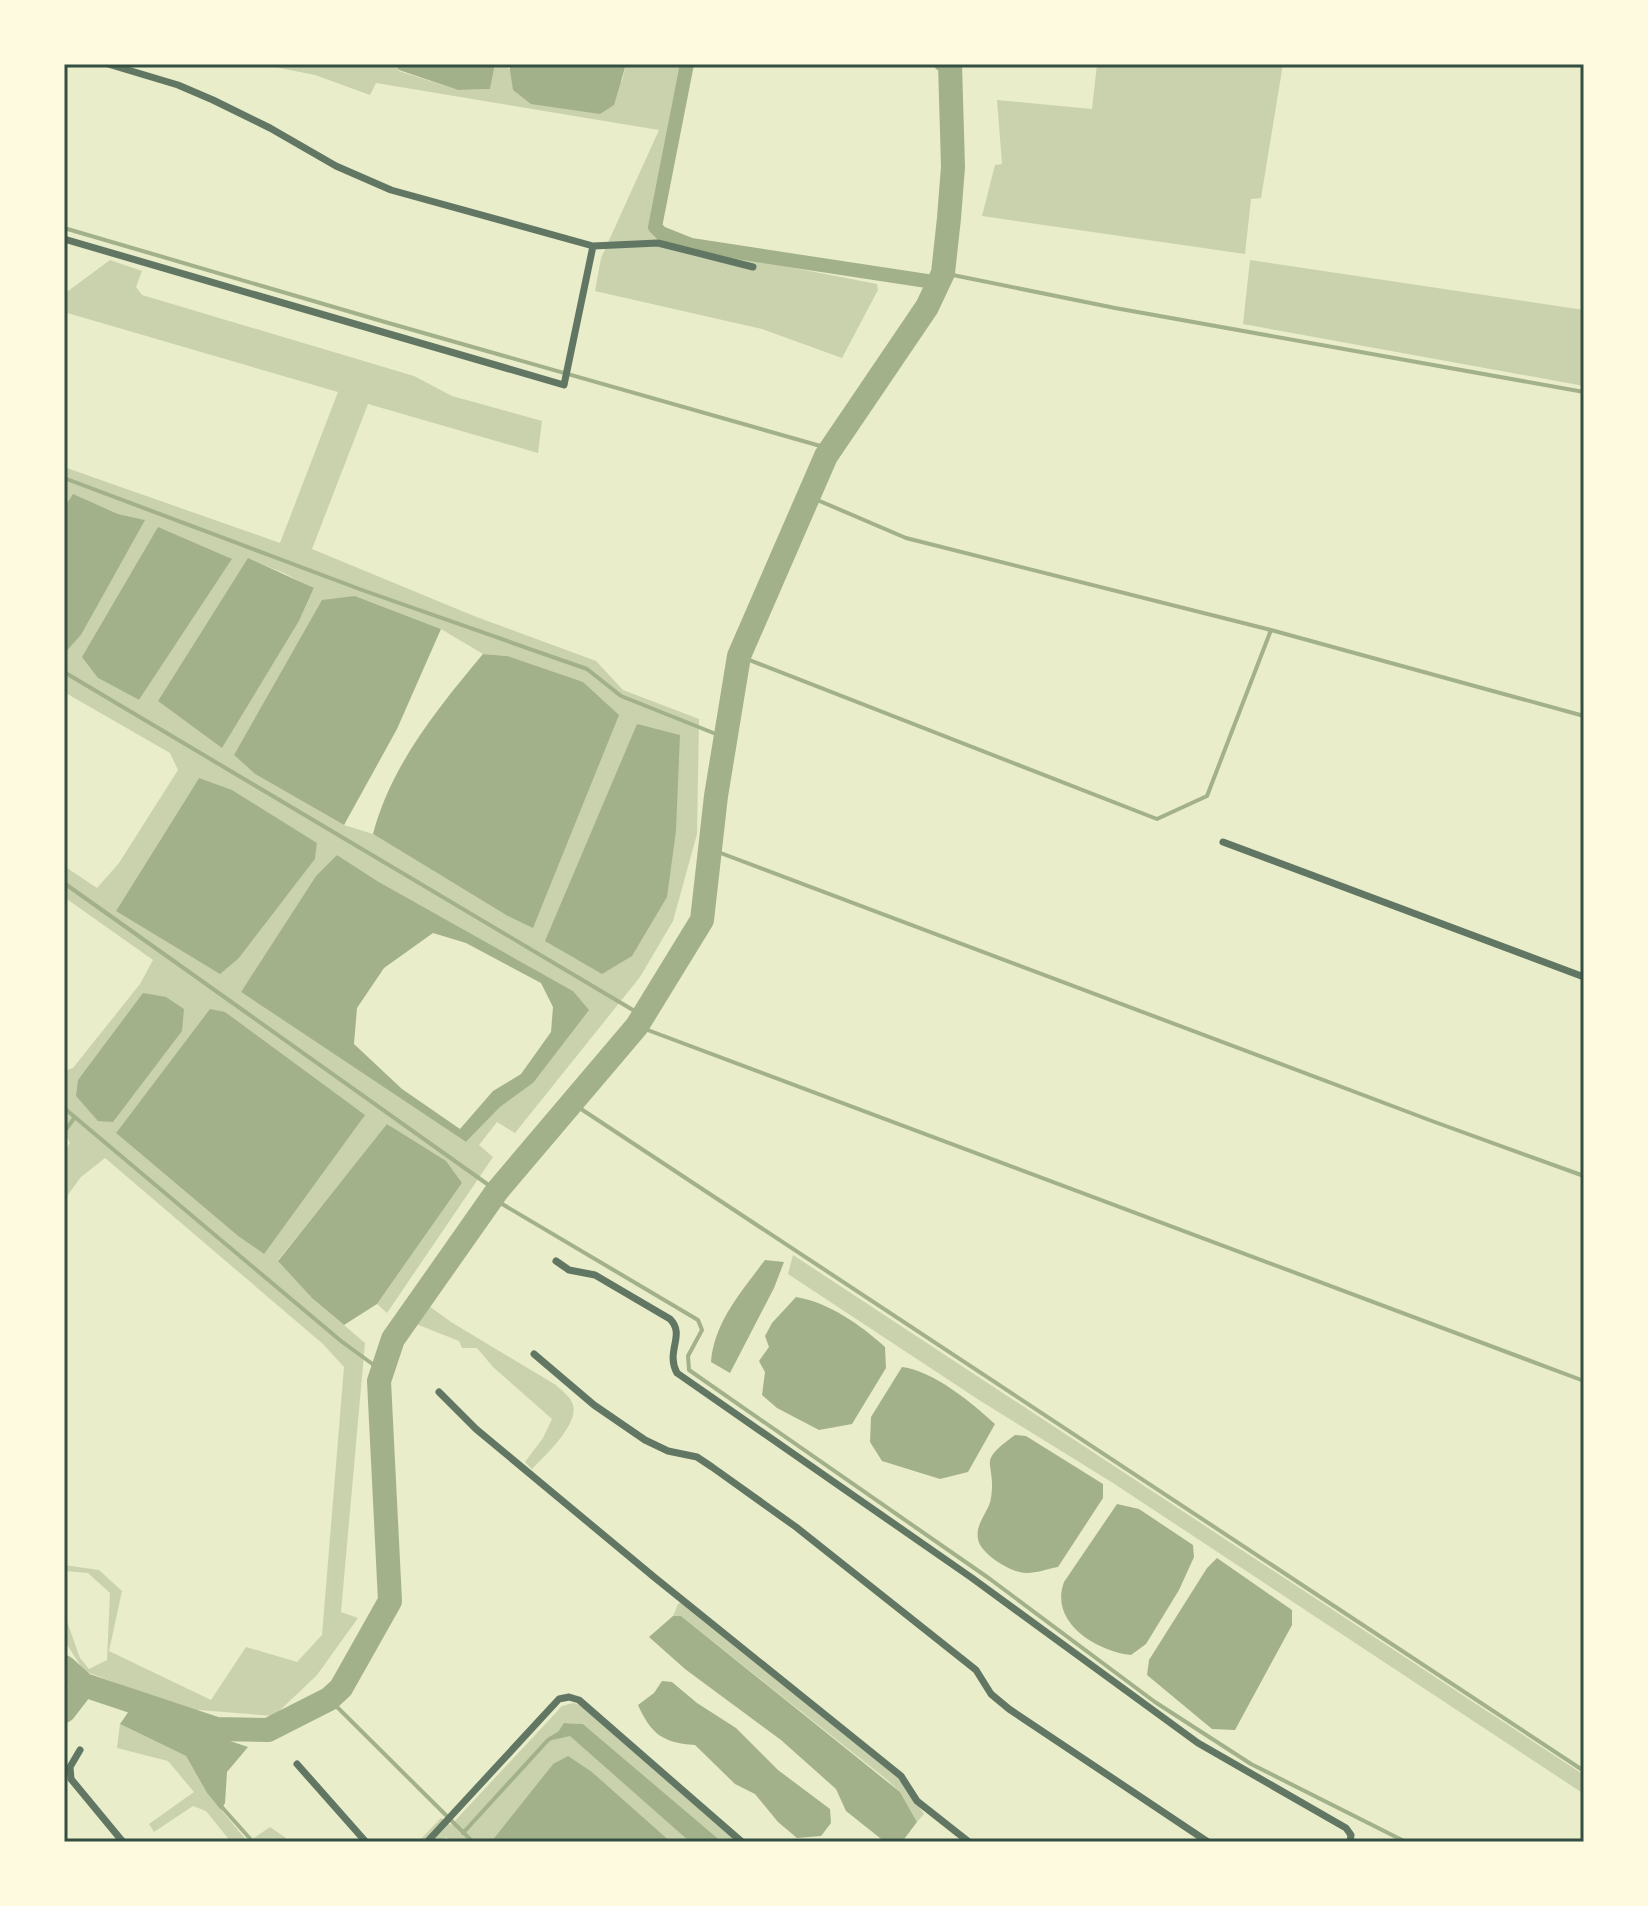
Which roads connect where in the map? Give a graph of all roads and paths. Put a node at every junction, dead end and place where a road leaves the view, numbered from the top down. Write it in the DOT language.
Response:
graph roads {
  1 [pos="108,64"];
  2 [pos="64,239"];
  3 [pos="593,246"];
  4 [pos="753,267"];
  5 [pos="1223,842"];
  6 [pos="1584,977"];
  7 [pos="556,1261"];
  8 [pos="534,1354"];
  9 [pos="439,1392"];
  10 [pos="80,1750"];
  11 [pos="297,1764"];
  12 [pos="123,1842"];
  13 [pos="366,1842"];
  14 [pos="427,1842"];
  15 [pos="742,1842"];
  16 [pos="969,1842"];
  17 [pos="1208,1842"];
  18 [pos="1350,1842"];
  1 -- 3 [label="street"];
  2 -- 3 [label="street"];
  3 -- 4 [label="street"];
  5 -- 6 [label="street"];
  7 -- 18 [label="street"];
  8 -- 17 [label="street"];
  9 -- 16 [label="street"];
  10 -- 12 [label="street"];
  11 -- 13 [label="street"];
  14 -- 15 [label="street"];
}
